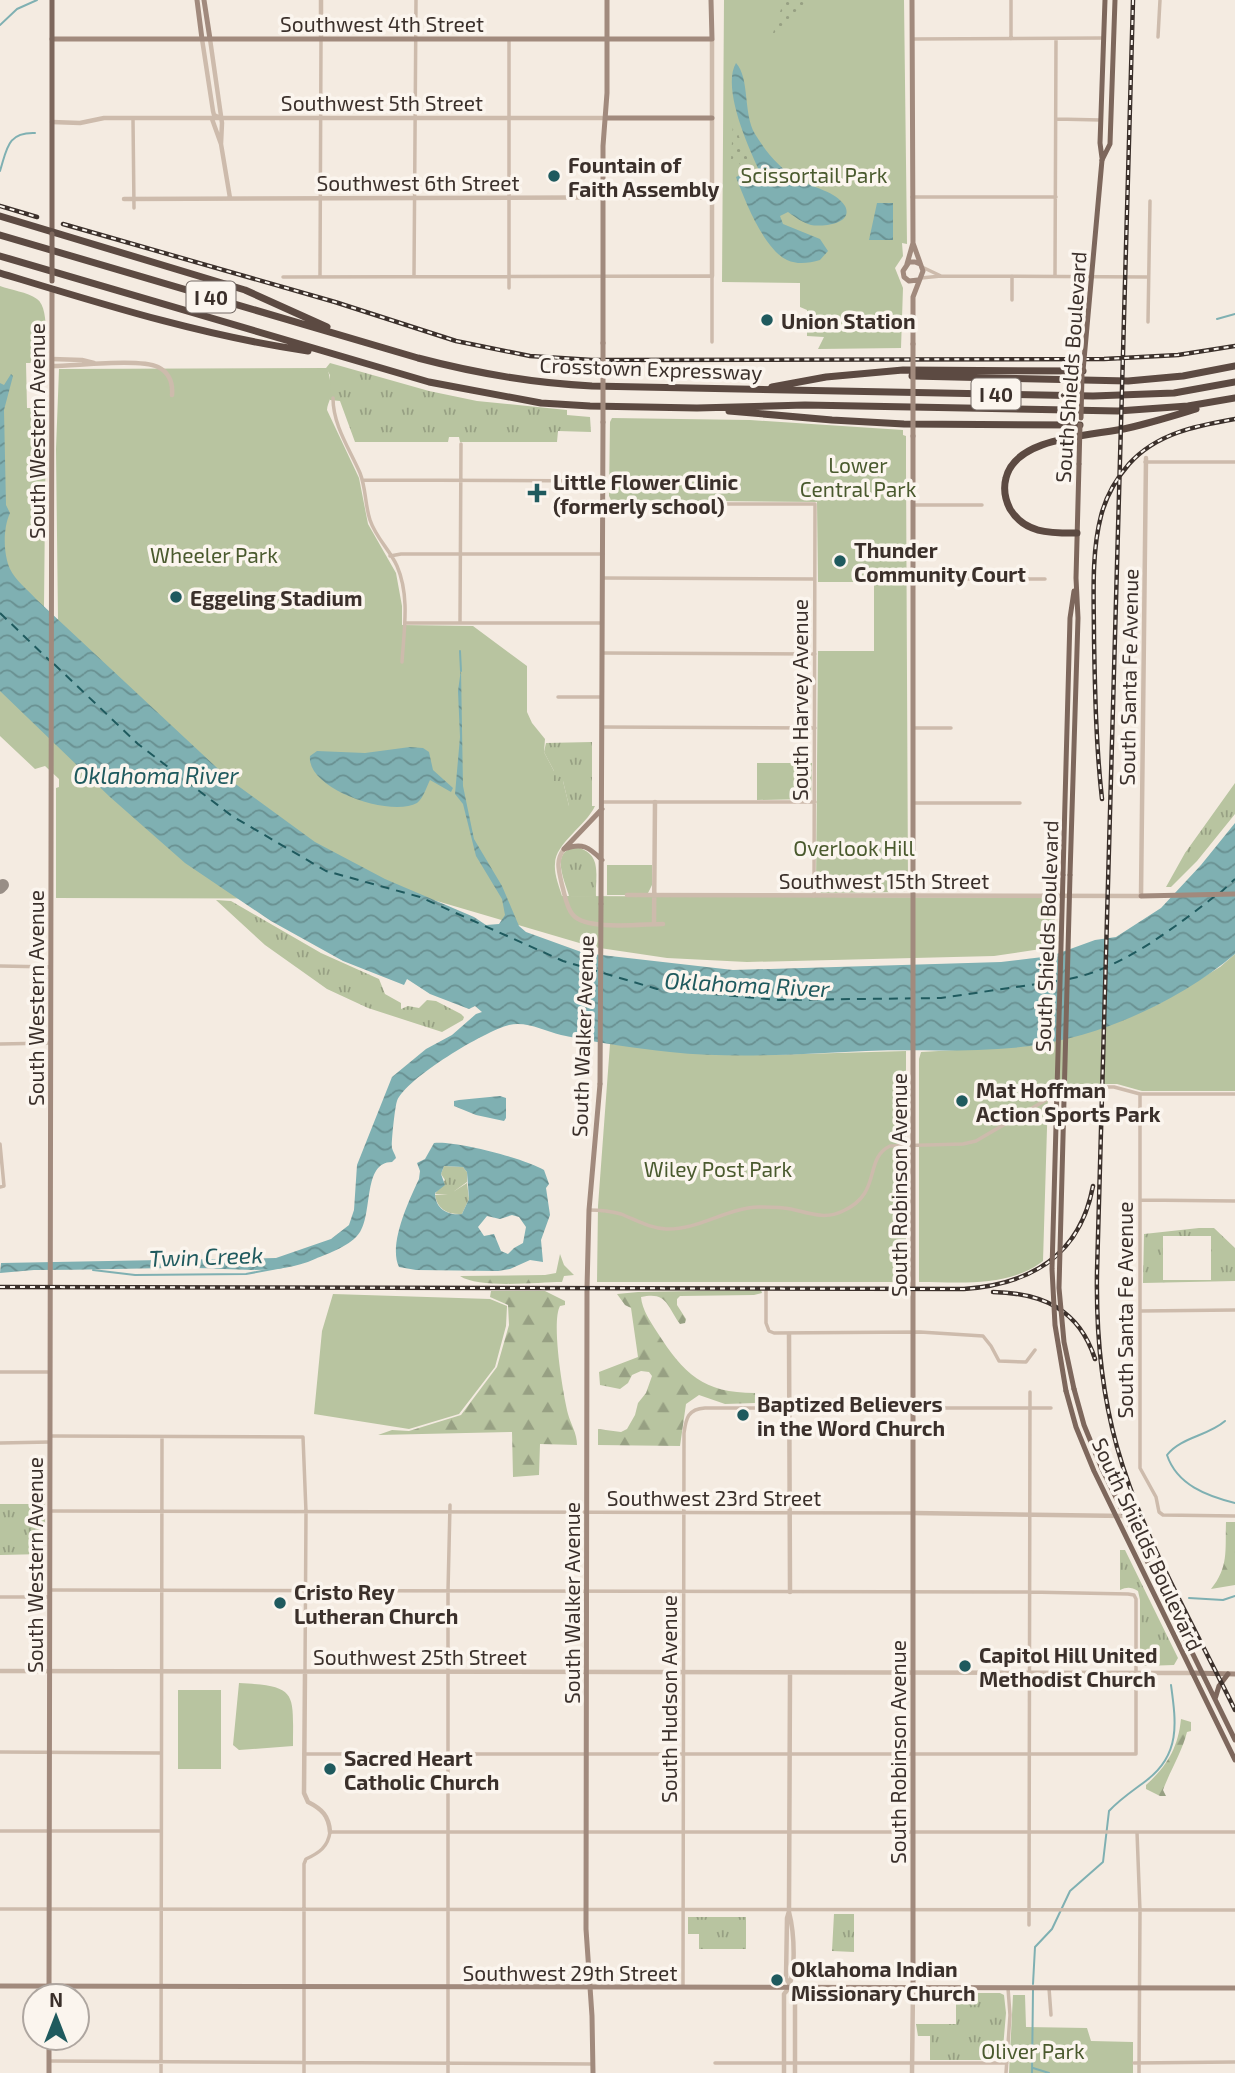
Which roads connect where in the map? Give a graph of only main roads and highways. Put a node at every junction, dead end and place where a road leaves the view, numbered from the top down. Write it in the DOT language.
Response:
graph roads {
  1 [pos="52,0"];
  2 [pos="197,0"];
  3 [pos="204,0"];
  4 [pos="607,0"];
  5 [pos="711,0"];
  6 [pos="912,0"];
  7 [pos="1105,0"];
  8 [pos="1115,0"];
  9 [pos="52,39"];
  10 [pos="202,39"];
  11 [pos="210,39"];
  12 [pos="607,39"];
  13 [pos="1112,110"];
  14 [pos="605,118"];
  15 [pos="712,118"];
  16 [pos="1101,120"];
  17 [pos="1102,160"];
  18 [pos="0,216"];
  19 [pos="52,232"];
  20 [pos="0,235"];
  21 [pos="914,243"];
  22 [pos="0,256"];
  23 [pos="907,264"];
  24 [pos="921,266"];
  25 [pos="0,273"];
  26 [pos="906,279"];
  27 [pos="919,279"];
  28 [pos="52,285"];
  29 [pos="913,297"];
  30 [pos="354,339"];
  31 [pos="333,354"];
  32 [pos="1235,366"];
  33 [pos="1082,373"];
  34 [pos="912,376"];
  35 [pos="1235,382"];
  36 [pos="758,390"];
  37 [pos="1235,398"];
  38 [pos="1222,400"];
  39 [pos="697,408"];
  40 [pos="1080,425"];
  41 [pos="1077,533"];
  42 [pos="1076,578"];
  43 [pos="602,805"];
  44 [pos="602,860"];
  45 [pos="1235,894"];
  46 [pos="1144,896"];
  47 [pos="1192,1673"];
  48 [pos="1202,1674"];
  49 [pos="1231,1674"];
  50 [pos="1215,1699"];
  51 [pos="1235,1740"];
  52 [pos="1233,1749"];
  53 [pos="1235,1760"];
  54 [pos="49,1982"];
  55 [pos="0,1986"];
  56 [pos="21,1986"];
  57 [pos="91,1986"];
  58 [pos="589,1988"];
  59 [pos="913,1988"];
  60 [pos="1235,1988"];
  61 [pos="49,2052"];
  62 [pos="48,2073"];
  63 [pos="593,2073"];
  1 -- 9 [label="main road, South Western Avenue"];
  2 -- 10 [label="main road"];
  3 -- 11 [label="main road"];
  4 -- 12 [label="main road, South Walker Avenue"];
  5 -- 12 [label="main road, Southwest 4th Street"];
  6 -- 21 [label="main road"];
  7 -- 16 [label="main road, South Shields Boulevard"];
  8 -- 13 [label="main road, South Shields Boulevard"];
  9 -- 10 [label="main road, Southwest 4th Street"];
  9 -- 19 [label="main road, South Western Avenue"];
  10 -- 11 [label="main road, Southwest 4th Street"];
  11 -- 12 [label="main road, Southwest 4th Street"];
  12 -- 14 [label="main road, South Walker Avenue"];
  13 -- 16 [label="main road"];
  13 -- 17 [label="main road, South Shields Boulevard"];
  14 -- 15 [label="main road, Southwest 5th Street"];
  14 -- 43 [label="main road, South Walker Avenue, bridge"];
  16 -- 17 [label="main road, South Shields Boulevard"];
  17 -- 33 [label="main road, South Shields Boulevard, bridge"];
  18 -- 19 [label="highway"];
  19 -- 28 [label="main road, South Western Avenue, bridge"];
  19 -- 30 [label="highway"];
  20 -- 30 [label="highway, Crosstown Expressway / I 40"];
  21 -- 23 [label="main road"];
  21 -- 24 [label="main road"];
  22 -- 31 [label="highway, Crosstown Expressway / I 40"];
  23 -- 24 [label="main road"];
  23 -- 26 [label="main road"];
  24 -- 27 [label="main road"];
  25 -- 28 [label="highway"];
  26 -- 27 [label="main road"];
  26 -- 29 [label="main road, South Robinson Avenue"];
  27 -- 29 [label="main road, South Robinson Avenue"];
  28 -- 31 [label="highway"];
  28 -- 54 [label="main road, South Western Avenue"];
  29 -- 34 [label="main road, South Robinson Avenue, bridge"];
  30 -- 36 [label="highway, Crosstown Expressway / I 40"];
  31 -- 39 [label="highway, Crosstown Expressway / I 40"];
  32 -- 34 [label="highway"];
  33 -- 36 [label="highway"];
  33 -- 40 [label="main road, South Shields Boulevard, bridge"];
  34 -- 59 [label="main road, South Robinson Avenue, bridge"];
  35 -- 36 [label="highway, Crosstown Expressway / I 40"];
  37 -- 38 [label="highway, Crosstown Expressway / I 40"];
  38 -- 39 [label="highway, Crosstown Expressway / I 40"];
  38 -- 41 [label="highway"];
  39 -- 40 [label="highway"];
  40 -- 41 [label="main road, South Shields Boulevard, bridge"];
  41 -- 42 [label="main road, South Shields Boulevard"];
  42 -- 47 [label="main road, South Shields Boulevard, bridge"];
  42 -- 48 [label="main road, South Shields Boulevard, bridge"];
  43 -- 44 [label="main road, South Walker Avenue"];
  43 -- 44 [label="main road"];
  44 -- 58 [label="main road, South Walker Avenue, bridge"];
  45 -- 46 [label="main road"];
  47 -- 48 [label="main road"];
  47 -- 52 [label="main road, South Shields Boulevard"];
  48 -- 49 [label="main road"];
  48 -- 50 [label="main road, South Shields Boulevard"];
  49 -- 50 [label="main road"];
  50 -- 51 [label="main road, South Shields Boulevard"];
  52 -- 53 [label="main road, South Shields Boulevard"];
  55 -- 56 [label="main road, Southwest 29th Street"];
  57 -- 58 [label="main road, Southwest 29th Street"];
  58 -- 59 [label="main road, Southwest 29th Street"];
  58 -- 63 [label="main road, South Walker Avenue"];
  59 -- 60 [label="main road, Southwest 29th Street"];
  61 -- 62 [label="main road"];
}
